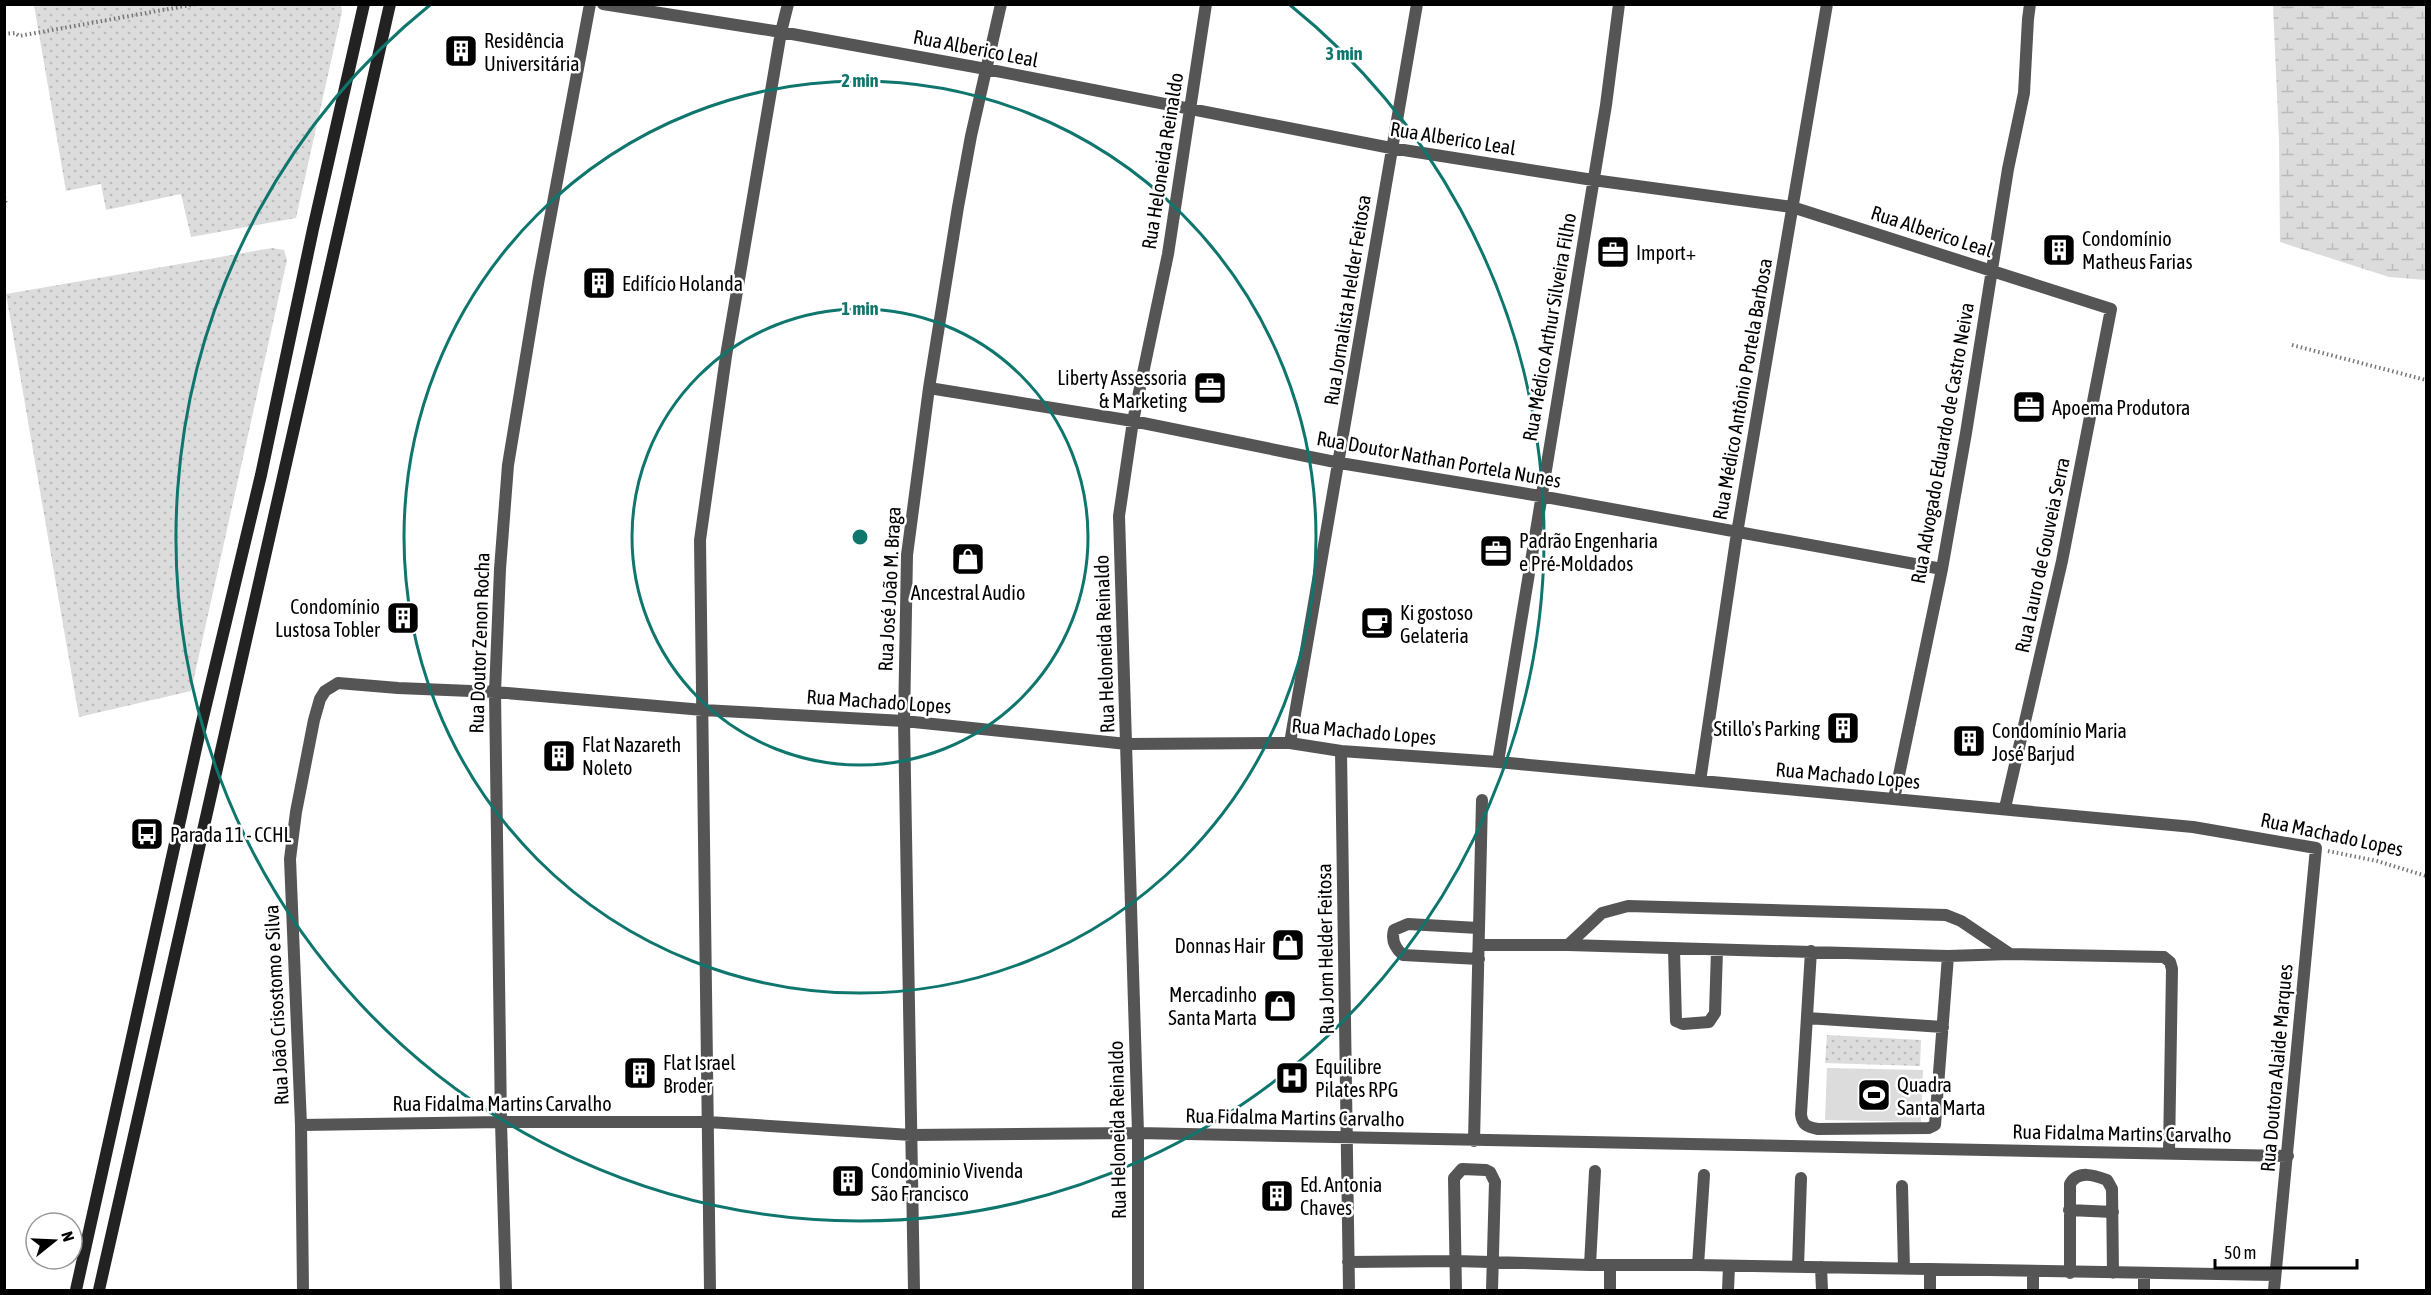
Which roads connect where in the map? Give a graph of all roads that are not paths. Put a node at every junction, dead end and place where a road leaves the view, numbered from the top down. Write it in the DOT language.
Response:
graph roads {
  1 [pos="364,4"];
  2 [pos="390,4"];
  3 [pos="590,4"];
  4 [pos="603,4"];
  5 [pos="788,4"];
  6 [pos="1001,4"];
  7 [pos="1206,4"];
  8 [pos="1417,4"];
  9 [pos="1619,4"];
  10 [pos="1827,4"];
  11 [pos="2030,4"];
  12 [pos="781,32"];
  13 [pos="986,69"];
  14 [pos="1189,109"];
  15 [pos="1391,148"];
  16 [pos="1593,180"];
  17 [pos="1792,207"];
  18 [pos="1991,270"];
  19 [pos="2111,309"];
  20 [pos="929,388"];
  21 [pos="1133,421"];
  22 [pos="1340,463"];
  23 [pos="1540,496"];
  24 [pos="1737,533"];
  25 [pos="1942,569"];
  26 [pos="495,692"];
  27 [pos="703,710"];
  28 [pos="314,720"];
  29 [pos="904,721"];
  30 [pos="1290,743"];
  31 [pos="1127,744"];
  32 [pos="1341,751"];
  33 [pos="1497,762"];
  34 [pos="1700,781"];
  35 [pos="1894,799"];
  36 [pos="1482,800"];
  37 [pos="2005,808"];
  38 [pos="2316,848"];
  39 [pos="1478,928"];
  40 [pos="1479,945"];
  41 [pos="1568,945"];
  42 [pos="1674,950"];
  43 [pos="1717,950"];
  44 [pos="1811,951"];
  45 [pos="151,954"];
  46 [pos="2010,954"];
  47 [pos="1948,956"];
  48 [pos="1479,959"];
  49 [pos="172,960"];
  50 [pos="1807,1018"];
  51 [pos="1943,1027"];
  52 [pos="501,1122"];
  53 [pos="708,1122"];
  54 [pos="301,1125"];
  55 [pos="1138,1133"];
  56 [pos="911,1134"];
  57 [pos="1348,1138"];
  58 [pos="1474,1141"];
  59 [pos="2169,1152"];
  60 [pos="2288,1156"];
  61 [pos="1595,1172"];
  62 [pos="1704,1174"];
  63 [pos="1801,1178"];
  64 [pos="1902,1186"];
  65 [pos="2069,1210"];
  66 [pos="2114,1212"];
  67 [pos="1455,1261"];
  68 [pos="1348,1262"];
  69 [pos="1492,1262"];
  70 [pos="1590,1265"];
  71 [pos="1610,1265"];
  72 [pos="1698,1265"];
  73 [pos="1729,1266"];
  74 [pos="1798,1267"];
  75 [pos="1821,1267"];
  76 [pos="1904,1269"];
  77 [pos="1930,1270"];
  78 [pos="2033,1272"];
  79 [pos="2070,1273"];
  80 [pos="2114,1273"];
  81 [pos="2144,1274"];
  82 [pos="2275,1275"];
  83 [pos="76,1290"];
  84 [pos="99,1290"];
  85 [pos="303,1290"];
  86 [pos="506,1290"];
  87 [pos="710,1290"];
  88 [pos="914,1290"];
  89 [pos="1138,1290"];
  90 [pos="1349,1290"];
  91 [pos="1456,1290"];
  92 [pos="1492,1290"];
  93 [pos="1610,1290"];
  94 [pos="1728,1290"];
  95 [pos="1822,1290"];
  96 [pos="1930,1290"];
  97 [pos="2033,1290"];
  98 [pos="2144,1290"];
  99 [pos="2274,1290"];
  1 -- 45 [label="main road"];
  2 -- 49 [label="main road"];
  3 -- 26 [label="street, Rua Doutor Zenon Rocha"];
  4 -- 12 [label="street, Rua Alberico Leal"];
  5 -- 12 [label="street"];
  6 -- 13 [label="street, Rua José João M. Braga"];
  7 -- 14 [label="street, Rua Heloneida Reinaldo"];
  8 -- 15 [label="street, Rua Jornalista Helder Feitosa"];
  9 -- 16 [label="street, Rua Médico Arthur Silveira Filho"];
  10 -- 17 [label="street, Rua Médico Antônio Portela Barbosa"];
  11 -- 18 [label="street, Rua Advogado Eduardo de Castro Neiva"];
  12 -- 13 [label="street, Rua Alberico Leal"];
  12 -- 27 [label="street"];
  13 -- 14 [label="street, Rua Alberico Leal"];
  13 -- 20 [label="street, Rua José João M. Braga"];
  14 -- 15 [label="street, Rua Alberico Leal"];
  14 -- 21 [label="street, Rua Heloneida Reinaldo"];
  15 -- 16 [label="street, Rua Alberico Leal"];
  15 -- 22 [label="street, Rua Jornalista Helder Feitosa"];
  16 -- 17 [label="street, Rua Alberico Leal"];
  16 -- 23 [label="street, Rua Médico Arthur Silveira Filho"];
  17 -- 18 [label="street, Rua Alberico Leal"];
  17 -- 24 [label="street, Rua Médico Antônio Portela Barbosa"];
  18 -- 19 [label="street, Rua Alberico Leal"];
  18 -- 25 [label="street, Rua Advogado Eduardo de Castro Neiva"];
  19 -- 37 [label="street, Rua Lauro de Gouveia Serra"];
  20 -- 21 [label="street, Rua Doutor Nathan Portela Nunes"];
  20 -- 29 [label="street, Rua José João M. Braga"];
  21 -- 22 [label="street, Rua Doutor Nathan Portela Nunes"];
  21 -- 31 [label="street, Rua Heloneida Reinaldo"];
  22 -- 23 [label="street, Rua Doutor Nathan Portela Nunes"];
  22 -- 30 [label="street, Rua Jornalista Helder Feitosa"];
  23 -- 24 [label="street, Rua Doutor Nathan Portela Nunes"];
  23 -- 33 [label="street, Rua Médico Arthur Silveira Filho"];
  24 -- 25 [label="street, Rua Doutor Nathan Portela Nunes"];
  24 -- 34 [label="street, Rua Médico Antônio Portela Barbosa"];
  25 -- 35 [label="street, Rua Advogado Eduardo de Castro Neiva"];
  26 -- 27 [label="street, Rua Machado Lopes"];
  26 -- 28 [label="street, Rua Machado Lopes"];
  26 -- 52 [label="street, Rua Doutor Zenon Rocha"];
  27 -- 29 [label="street, Rua Machado Lopes"];
  27 -- 53 [label="street"];
  28 -- 54 [label="street, Rua João Crisostomo e Silva"];
  29 -- 31 [label="street, Rua Machado Lopes"];
  29 -- 56 [label="street, Rua José João M. Braga"];
  30 -- 31 [label="street, Rua Machado Lopes"];
  30 -- 32 [label="street, Rua Machado Lopes"];
  31 -- 55 [label="street, Rua Heloneida Reinaldo"];
  32 -- 33 [label="street, Rua Machado Lopes"];
  32 -- 57 [label="street, Rua Jorn Helder Feitosa"];
  33 -- 34 [label="street, Rua Machado Lopes"];
  34 -- 35 [label="street, Rua Machado Lopes"];
  35 -- 37 [label="street, Rua Machado Lopes"];
  36 -- 39 [label="street"];
  37 -- 38 [label="street, Rua Machado Lopes"];
  38 -- 60 [label="street, Rua Doutora Alaide Marques"];
  39 -- 40 [label="street"];
  39 -- 48 [label="street"];
  40 -- 41 [label="street"];
  40 -- 48 [label="street"];
  41 -- 42 [label="street"];
  41 -- 46 [label="street"];
  42 -- 43 [label="street"];
  42 -- 43 [label="street"];
  43 -- 44 [label="street"];
  44 -- 47 [label="street"];
  44 -- 50 [label="street"];
  45 -- 49 [label="main road"];
  45 -- 83 [label="main road"];
  46 -- 47 [label="street"];
  46 -- 59 [label="street"];
  47 -- 51 [label="street"];
  48 -- 58 [label="street"];
  49 -- 84 [label="main road"];
  50 -- 51 [label="street"];
  50 -- 51 [label="street"];
  52 -- 53 [label="street, Rua Fidalma Martins Carvalho"];
  52 -- 54 [label="street, Rua Fidalma Martins Carvalho"];
  52 -- 86 [label="street, Rua Doutor Zenon Rocha"];
  53 -- 56 [label="street, Rua Fidalma Martins Carvalho"];
  53 -- 87 [label="street"];
  54 -- 85 [label="street, Rua João Crisostomo e Silva"];
  55 -- 56 [label="street, Rua Fidalma Martins Carvalho"];
  55 -- 57 [label="street, Rua Fidalma Martins Carvalho"];
  55 -- 89 [label="street, Rua Heloneida Reinaldo"];
  56 -- 88 [label="street, Rua José João M. Braga"];
  57 -- 58 [label="street, Rua Fidalma Martins Carvalho"];
  57 -- 68 [label="street, Rua Jorn Helder Feitosa"];
  58 -- 59 [label="street, Rua Fidalma Martins Carvalho"];
  59 -- 60 [label="street, Rua Fidalma Martins Carvalho"];
  60 -- 82 [label="street, Rua Doutora Alaide Marques"];
  61 -- 70 [label="street"];
  62 -- 72 [label="street"];
  63 -- 74 [label="street"];
  64 -- 76 [label="street"];
  65 -- 66 [label="street"];
  65 -- 66 [label="street"];
  65 -- 79 [label="street"];
  66 -- 80 [label="street"];
  67 -- 68 [label="street"];
  67 -- 69 [label="street"];
  67 -- 69 [label="street"];
  67 -- 91 [label="street"];
  68 -- 90 [label="street, Rua Jorn Helder Feitosa"];
  69 -- 70 [label="street"];
  69 -- 92 [label="street"];
  70 -- 71 [label="street"];
  71 -- 72 [label="street"];
  71 -- 93 [label="street"];
  72 -- 73 [label="street"];
  73 -- 74 [label="street"];
  73 -- 94 [label="street"];
  74 -- 75 [label="street"];
  75 -- 76 [label="street"];
  75 -- 95 [label="street"];
  76 -- 77 [label="street"];
  77 -- 78 [label="street"];
  77 -- 96 [label="street"];
  78 -- 79 [label="street"];
  78 -- 97 [label="street"];
  79 -- 80 [label="street"];
  80 -- 81 [label="street"];
  81 -- 82 [label="street"];
  81 -- 98 [label="street"];
  82 -- 99 [label="street, Rua Doutora Alaide Marques"];
}
